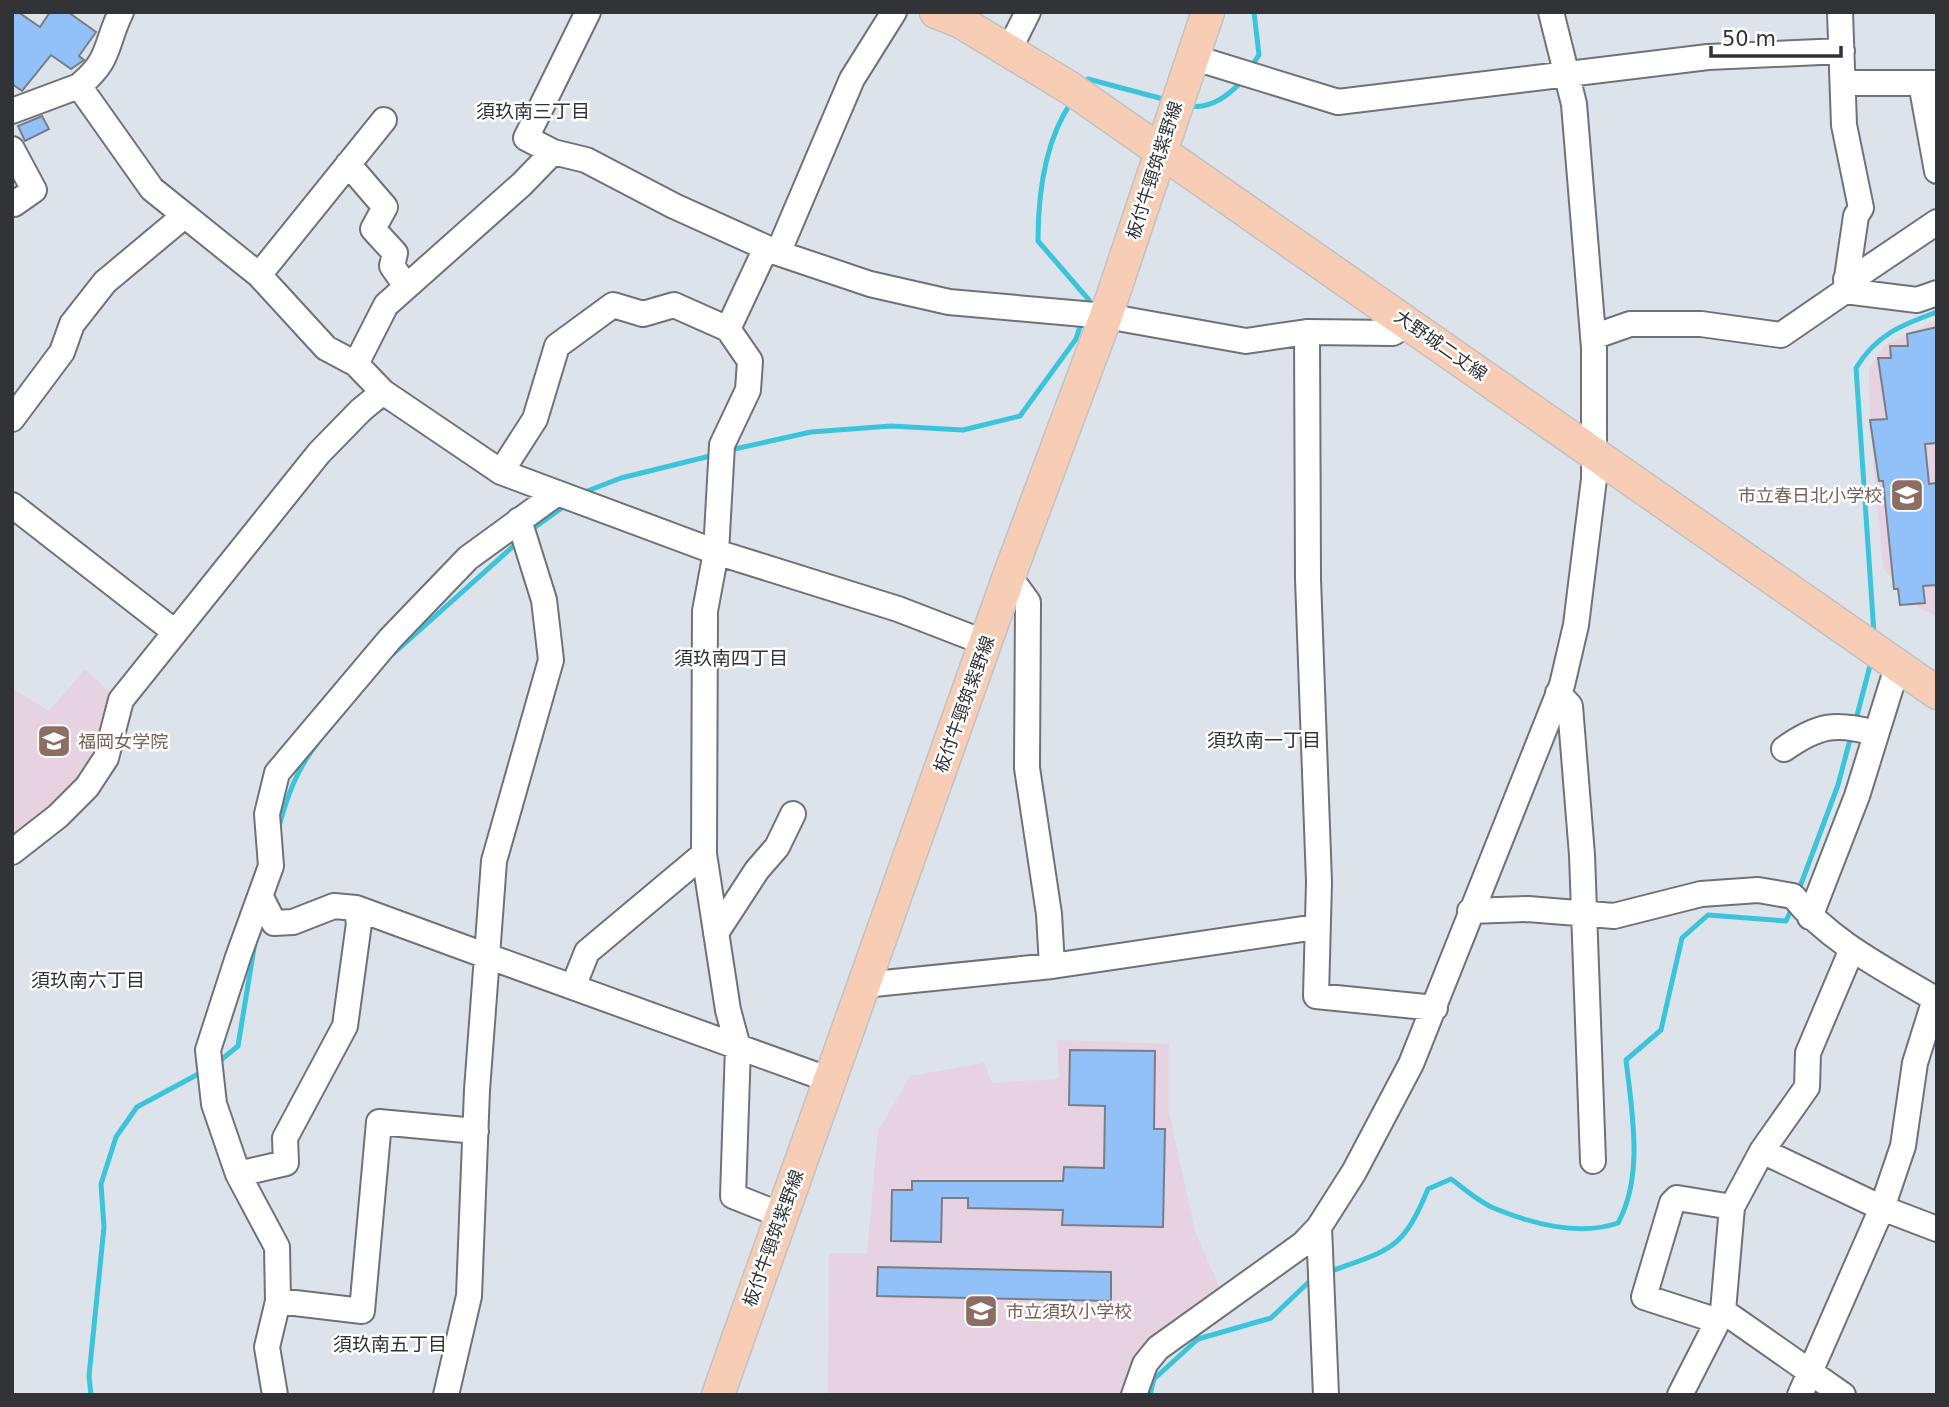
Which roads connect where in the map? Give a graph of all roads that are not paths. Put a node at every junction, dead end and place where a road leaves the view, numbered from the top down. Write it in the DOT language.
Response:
graph roads {
  1 [pos="121,12"];
  2 [pos="588,12"];
  3 [pos="894,12"];
  4 [pos="936,12"];
  5 [pos="1028,12"];
  6 [pos="1208,12"];
  7 [pos="1551,12"];
  8 [pos="1840,12"];
  9 [pos="1009,50"];
  10 [pos="1842,51"];
  11 [pos="1192,57"];
  12 [pos="1566,76"];
  13 [pos="1843,83"];
  14 [pos="1929,83"];
  15 [pos="79,86"];
  16 [pos="12,111"];
  17 [pos="384,120"];
  18 [pos="12,149"];
  19 [pos="1160,150"];
  20 [pos="553,152"];
  21 [pos="348,164"];
  22 [pos="1937,171"];
  23 [pos="13,204"];
  24 [pos="184,216"];
  25 [pos="1937,222"];
  26 [pos="772,250"];
  27 [pos="259,275"];
  28 [pos="1845,285"];
  29 [pos="407,286"];
  30 [pos="1937,293"];
  31 [pos="1107,316"];
  32 [pos="1409,322"];
  33 [pos="728,329"];
  34 [pos="1307,332"];
  35 [pos="1593,337"];
  36 [pos="356,364"];
  37 [pos="383,392"];
  38 [pos="12,419"];
  39 [pos="1595,453"];
  40 [pos="501,472"];
  41 [pos="556,494"];
  42 [pos="12,505"];
  43 [pos="519,520"];
  44 [pos="716,552"];
  45 [pos="1009,576"];
  46 [pos="175,632"];
  47 [pos="986,643"];
  48 [pos="1898,664"];
  49 [pos="1558,693"];
  50 [pos="1937,693"];
  51 [pos="1875,733"];
  52 [pos="1784,750"];
  53 [pos="793,814"];
  54 [pos="12,852"];
  55 [pos="704,854"];
  56 [pos="262,899"];
  57 [pos="356,908"];
  58 [pos="1470,911"];
  59 [pos="1583,914"];
  60 [pos="1810,917"];
  61 [pos="1316,928"];
  62 [pos="716,933"];
  63 [pos="1852,949"];
  64 [pos="487,956"];
  65 [pos="1052,966"];
  66 [pos="864,985"];
  67 [pos="573,987"];
  68 [pos="1936,997"];
  69 [pos="1435,1008"];
  70 [pos="1933,1028"];
  71 [pos="738,1047"];
  72 [pos="830,1080"];
  73 [pos="476,1131"];
  74 [pos="1762,1151"];
  75 [pos="1592,1161"];
  76 [pos="238,1174"];
  77 [pos="1732,1207"];
  78 [pos="1882,1208"];
  79 [pos="781,1215"];
  80 [pos="1319,1227"];
  81 [pos="1937,1229"];
  82 [pos="278,1301"];
  83 [pos="1720,1316"];
  84 [pos="1805,1384"];
  85 [pos="725,1389"];
  86 [pos="275,1395"];
  87 [pos="446,1395"];
  88 [pos="1134,1395"];
  89 [pos="1325,1395"];
  90 [pos="1679,1395"];
  91 [pos="1843,1395"];
  1 -- 15 [label="street"];
  2 -- 20 [label="street"];
  3 -- 26 [label="street"];
  4 -- 9 [label="main road, 大野城二丈線"];
  5 -- 9 [label="street"];
  6 -- 11 [label="main road, 板付牛頸筑紫野線"];
  7 -- 12 [label="street"];
  8 -- 10 [label="street"];
  9 -- 19 [label="main road, 大野城二丈線"];
  10 -- 12 [label="street"];
  10 -- 13 [label="street"];
  11 -- 12 [label="street"];
  11 -- 19 [label="main road, 板付牛頸筑紫野線"];
  12 -- 35 [label="street"];
  13 -- 14 [label="street"];
  13 -- 28 [label="street"];
  14 -- 22 [label="street"];
  15 -- 16 [label="street"];
  15 -- 24 [label="street"];
  17 -- 21 [label="street"];
  18 -- 23 [label="street"];
  19 -- 31 [label="main road, 板付牛頸筑紫野線"];
  19 -- 32 [label="main road, 大野城二丈線"];
  20 -- 26 [label="street"];
  20 -- 29 [label="street"];
  21 -- 27 [label="street"];
  21 -- 29 [label="street"];
  24 -- 27 [label="street"];
  24 -- 38 [label="street"];
  25 -- 28 [label="street"];
  26 -- 31 [label="street"];
  26 -- 33 [label="street"];
  27 -- 36 [label="street"];
  28 -- 30 [label="street"];
  28 -- 35 [label="street"];
  29 -- 36 [label="street"];
  31 -- 34 [label="street"];
  31 -- 45 [label="main road, 板付牛頸筑紫野線"];
  32 -- 34 [label="street"];
  32 -- 39 [label="main road, 大野城二丈線"];
  33 -- 40 [label="street"];
  33 -- 44 [label="street"];
  34 -- 61 [label="street"];
  35 -- 39 [label="street"];
  36 -- 37 [label="street"];
  37 -- 40 [label="street"];
  37 -- 46 [label="street"];
  39 -- 48 [label="main road, 大野城二丈線"];
  39 -- 49 [label="street"];
  40 -- 41 [label="street"];
  41 -- 43 [label="street"];
  41 -- 44 [label="street"];
  42 -- 46 [label="street"];
  43 -- 56 [label="street"];
  43 -- 64 [label="street"];
  44 -- 47 [label="street"];
  44 -- 55 [label="street"];
  45 -- 47 [label="main road, 板付牛頸筑紫野線"];
  45 -- 65 [label="street"];
  46 -- 54 [label="street"];
  47 -- 66 [label="main road, 板付牛頸筑紫野線"];
  48 -- 50 [label="main road, 大野城二丈線"];
  48 -- 51 [label="street"];
  49 -- 58 [label="street"];
  49 -- 59 [label="street"];
  51 -- 52 [label="street"];
  51 -- 60 [label="street"];
  53 -- 62 [label="street"];
  55 -- 62 [label="street"];
  55 -- 67 [label="street"];
  56 -- 57 [label="street"];
  56 -- 76 [label="street"];
  57 -- 64 [label="street"];
  57 -- 76 [label="street"];
  58 -- 59 [label="street"];
  58 -- 69 [label="street"];
  59 -- 60 [label="street"];
  59 -- 75 [label="street"];
  60 -- 63 [label="street"];
  61 -- 65 [label="street"];
  61 -- 69 [label="street"];
  62 -- 71 [label="street"];
  63 -- 68 [label="street"];
  63 -- 74 [label="street"];
  64 -- 67 [label="street"];
  64 -- 73 [label="street"];
  65 -- 66 [label="street"];
  66 -- 72 [label="main road, 板付牛頸筑紫野線"];
  67 -- 71 [label="street"];
  68 -- 70 [label="street"];
  69 -- 80 [label="street"];
  70 -- 78 [label="street"];
  71 -- 72 [label="street"];
  71 -- 79 [label="street"];
  72 -- 79 [label="main road, 板付牛頸筑紫野線"];
  73 -- 82 [label="street"];
  73 -- 87 [label="street"];
  74 -- 77 [label="street"];
  74 -- 78 [label="street"];
  76 -- 82 [label="street"];
  77 -- 83 [label="street"];
  77 -- 83 [label="street"];
  78 -- 81 [label="street"];
  78 -- 84 [label="street"];
  79 -- 85 [label="main road, 板付牛頸筑紫野線"];
  80 -- 88 [label="street"];
  80 -- 89 [label="street"];
  82 -- 86 [label="street"];
  83 -- 84 [label="street"];
  83 -- 90 [label="street"];
  84 -- 91 [label="street"];
}
